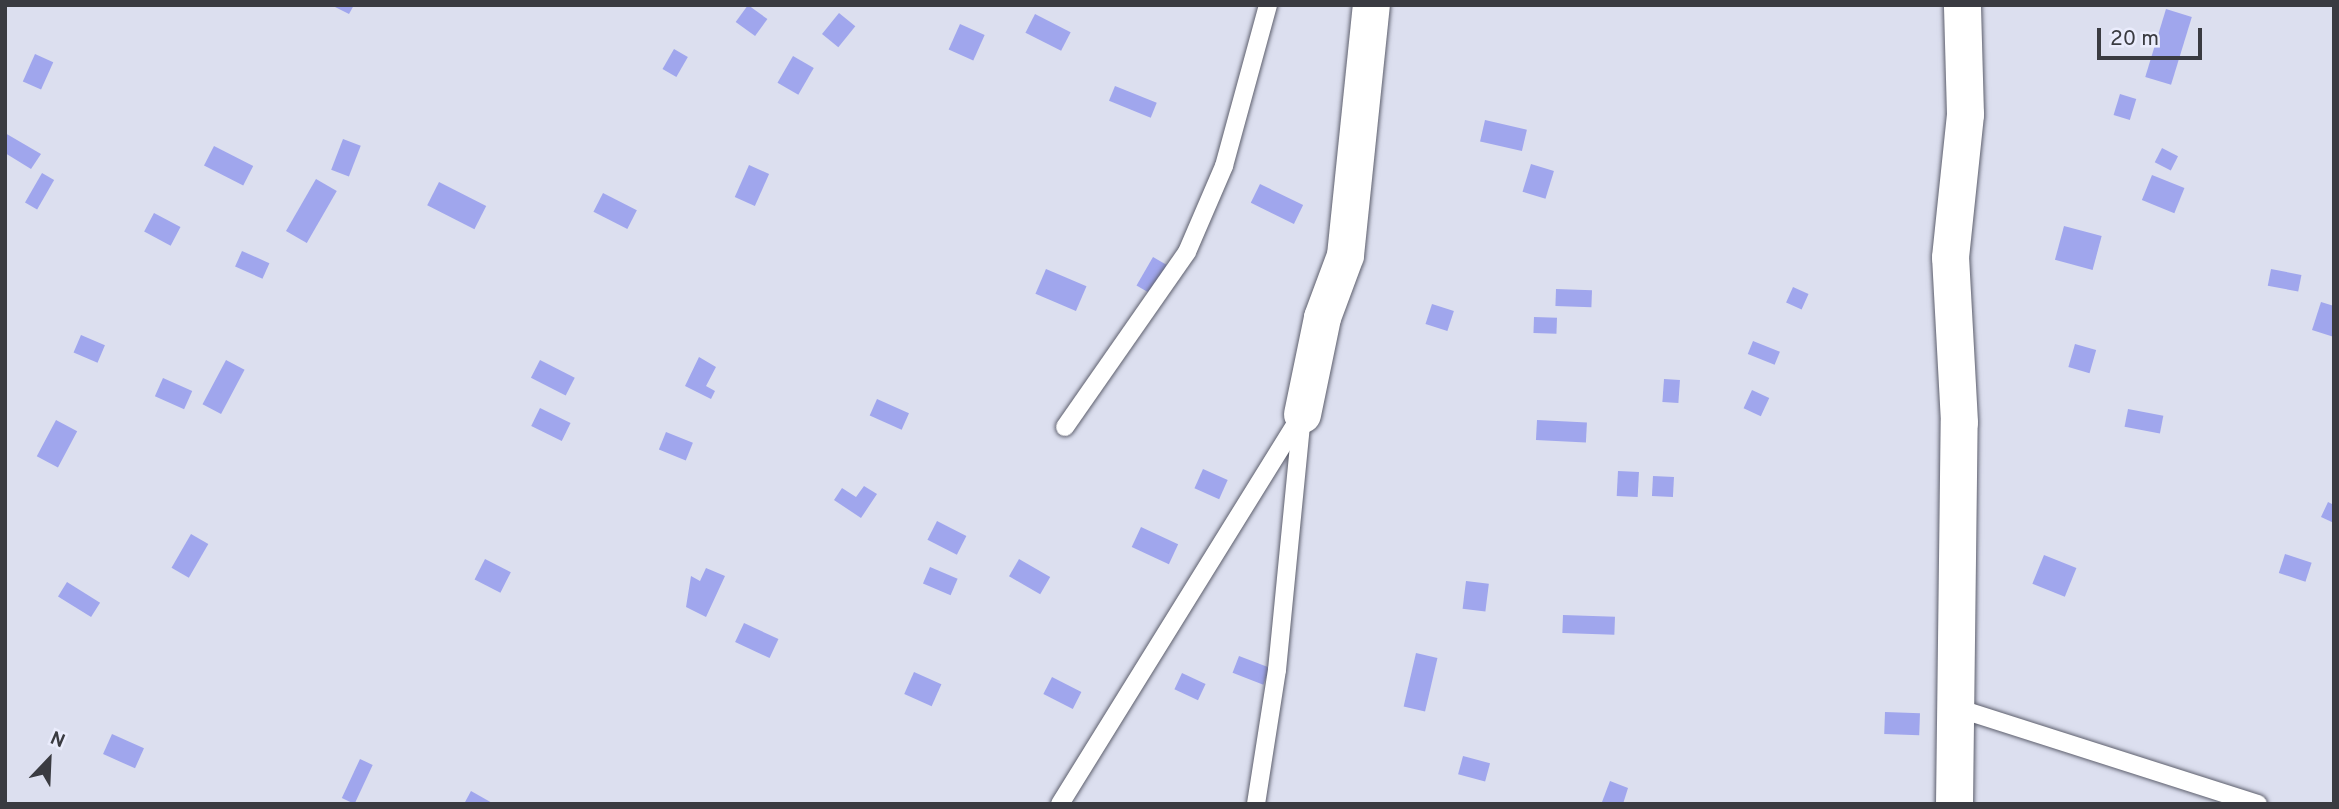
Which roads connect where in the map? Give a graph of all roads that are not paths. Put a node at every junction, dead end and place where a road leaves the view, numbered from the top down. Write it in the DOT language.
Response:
graph roads {
  1 [pos="1268,5"];
  2 [pos="1371,5"];
  3 [pos="1962,5"];
  4 [pos="1302,414"];
  5 [pos="1065,427"];
  6 [pos="1957,708"];
  7 [pos="1060,804"];
  8 [pos="1256,804"];
  9 [pos="1954,804"];
  10 [pos="2258,804"];
  1 -- 5 [label="lane"];
  2 -- 4 [label="street"];
  3 -- 6 [label="street"];
  4 -- 7 [label="lane"];
  4 -- 8 [label="lane"];
  6 -- 9 [label="street"];
  6 -- 10 [label="lane"];
}
